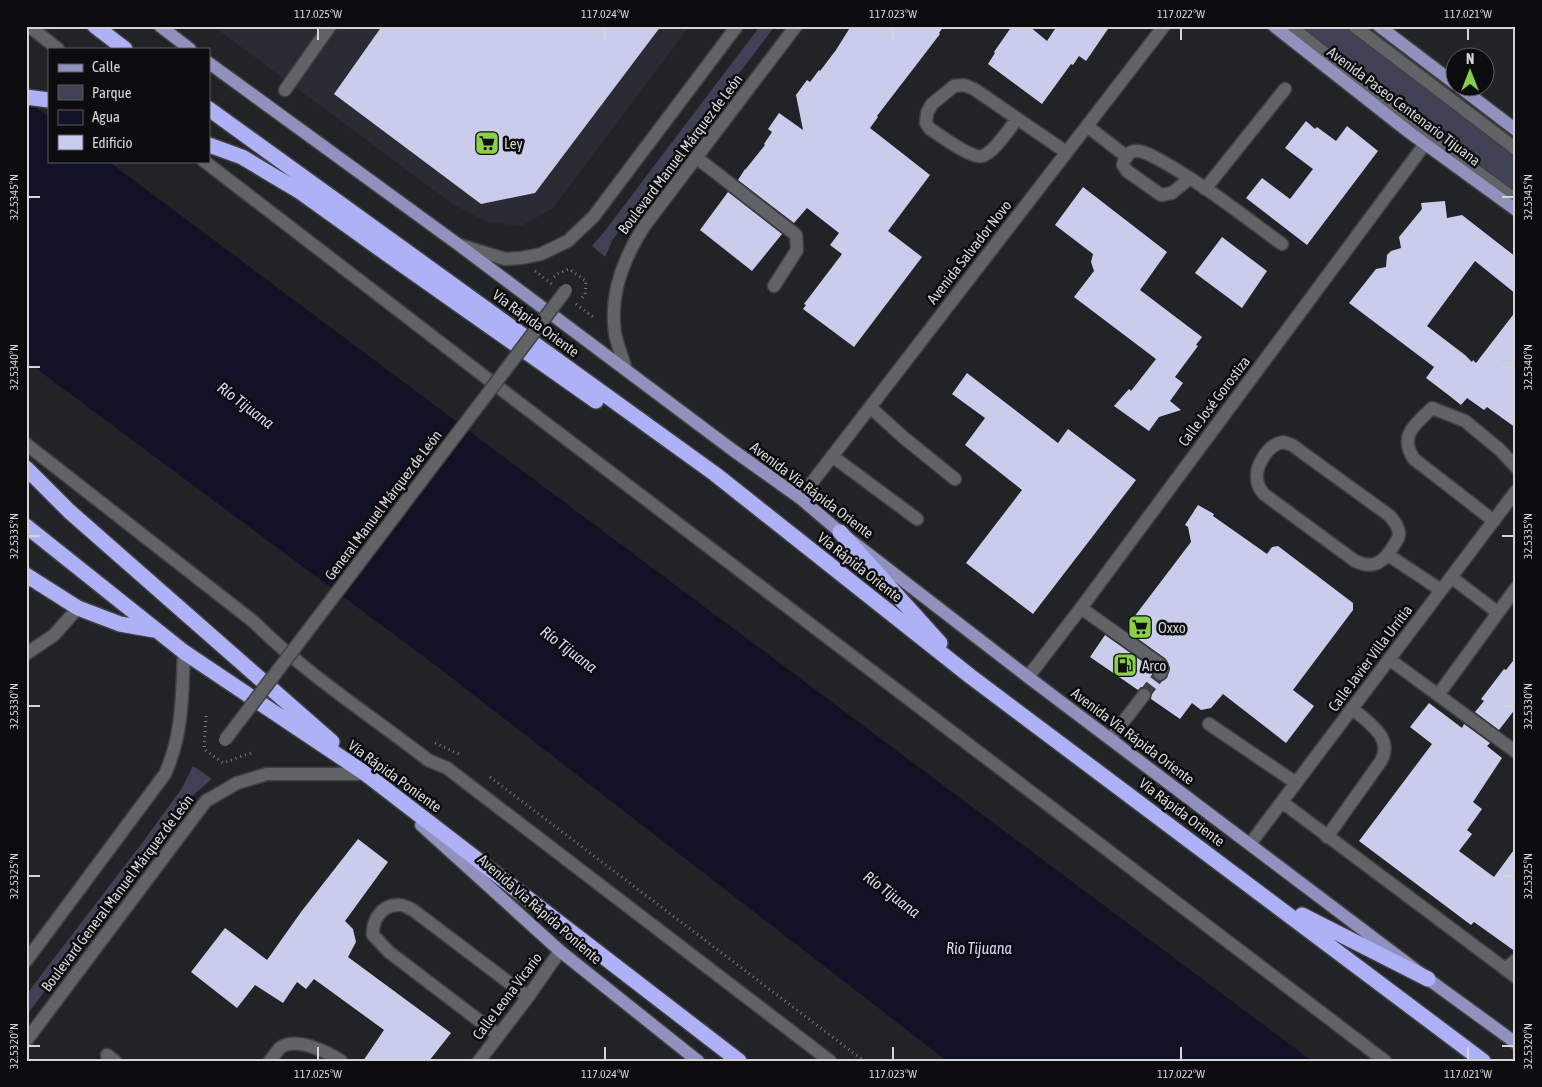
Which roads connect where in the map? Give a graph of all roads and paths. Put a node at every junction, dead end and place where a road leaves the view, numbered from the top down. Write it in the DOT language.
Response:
graph roads {
  1 [pos="28,26"];
  2 [pos="95,26"];
  3 [pos="102,26"];
  4 [pos="160,26"];
  5 [pos="330,26"];
  6 [pos="737,26"];
  7 [pos="796,26"];
  8 [pos="1164,26"];
  9 [pos="1274,26"];
  10 [pos="1290,26"];
  11 [pos="1354,26"];
  12 [pos="1380,26"];
  13 [pos="57,48"];
  14 [pos="124,48"];
  15 [pos="129,48"];
  16 [pos="189,48"];
  17 [pos="210,64"];
  18 [pos="1444,75"];
  19 [pos="1285,89"];
  20 [pos="285,90"];
  21 [pos="26,97"];
  22 [pos="1474,98"];
  23 [pos="48,100"];
  24 [pos="210,110"];
  25 [pos="1017,119"];
  26 [pos="1087,126"];
  27 [pos="1516,130"];
  28 [pos="1425,144"];
  29 [pos="210,145"];
  30 [pos="1516,149"];
  31 [pos="1066,152"];
  32 [pos="1127,157"];
  33 [pos="697,158"];
  34 [pos="205,162"];
  35 [pos="1190,178"];
  36 [pos="1206,189"];
  37 [pos="1516,200"];
  38 [pos="1516,210"];
  39 [pos="1282,244"];
  40 [pos="459,245"];
  41 [pos="774,286"];
  42 [pos="566,290"];
  43 [pos="626,370"];
  44 [pos="870,407"];
  45 [pos="26,444"];
  46 [pos="734,451"];
  47 [pos="832,456"];
  48 [pos="1516,467"];
  49 [pos="26,468"];
  50 [pos="955,479"];
  51 [pos="1516,491"];
  52 [pos="800,498"];
  53 [pos="917,519"];
  54 [pos="1494,521"];
  55 [pos="26,526"];
  56 [pos="840,532"];
  57 [pos="813,552"];
  58 [pos="1388,555"];
  59 [pos="26,575"];
  60 [pos="1451,577"];
  61 [pos="1516,588"];
  62 [pos="1441,590"];
  63 [pos="78,608"];
  64 [pos="1081,608"];
  65 [pos="1497,612"];
  66 [pos="156,631"];
  67 [pos="184,652"];
  68 [pos="26,654"];
  69 [pos="1389,659"];
  70 [pos="1160,674"];
  71 [pos="970,676"];
  72 [pos="1028,677"];
  73 [pos="1144,695"];
  74 [pos="1438,695"];
  75 [pos="1352,708"];
  76 [pos="206,716"];
  77 [pos="1210,724"];
  78 [pos="1110,739"];
  79 [pos="225,740"];
  80 [pos="433,742"];
  81 [pos="254,752"];
  82 [pos="1516,752"];
  83 [pos="463,757"];
  84 [pos="366,774"];
  85 [pos="487,775"];
  86 [pos="1296,782"];
  87 [pos="1282,802"];
  88 [pos="1327,836"];
  89 [pos="1250,844"];
  90 [pos="1266,897"];
  91 [pos="560,951"];
  92 [pos="1516,960"];
  93 [pos="26,961"];
  94 [pos="1505,969"];
  95 [pos="1516,977"];
  96 [pos="1428,979"];
  97 [pos="528,998"];
  98 [pos="498,1035"];
  99 [pos="26,1041"];
  100 [pos="1516,1043"];
  101 [pos="338,1060"];
  102 [pos="270,1061"];
  103 [pos="479,1061"];
  104 [pos="698,1061"];
  105 [pos="739,1061"];
  106 [pos="830,1061"];
  107 [pos="864,1061"];
  108 [pos="1385,1061"];
  109 [pos="1483,1061"];
  1 -- 13 [label="street"];
  2 -- 14 [label="highway"];
  3 -- 15 [label="highway"];
  4 -- 16 [label="main road"];
  5 -- 20 [label="street"];
  6 -- 40 [label="street, Boulevard Manuel Márquez de León"];
  7 -- 33 [label="street, Boulevard Manuel Márquez de León"];
  8 -- 26 [label="street, Avenida Salvador Novo"];
  9 -- 28 [label="main road, Avenida Paseo Centenario Tijuana"];
  10 -- 37 [label="street"];
  11 -- 30 [label="street"];
  12 -- 18 [label="main road"];
  17 -- 40 [label="main road, Vía Rápida Oriente"];
  19 -- 36 [label="street"];
  21 -- 23 [label="highway"];
  22 -- 27 [label="main road"];
  24 -- 57 [label="highway, Vía Rápida Oriente"];
  25 -- 25 [label="street"];
  25 -- 31 [label="street"];
  26 -- 31 [label="street, Avenida Salvador Novo"];
  26 -- 32 [label="street"];
  28 -- 38 [label="main road, Avenida Paseo Centenario Tijuana"];
  28 -- 64 [label="street, Calle José Gorostiza"];
  29 -- 57 [label="highway"];
  31 -- 44 [label="street, Avenida Salvador Novo"];
  32 -- 35 [label="street"];
  32 -- 35 [label="street"];
  33 -- 41 [label="street"];
  33 -- 43 [label="street, Boulevard Manuel Márquez de León"];
  34 -- 108 [label="street"];
  35 -- 36 [label="street"];
  36 -- 39 [label="street"];
  40 -- 43 [label="main road, Vía Rápida Oriente"];
  42 -- 79 [label="street, General Manuel Márquez de León, bridge"];
  43 -- 46 [label="main road, Vía Rápida Oriente"];
  44 -- 47 [label="street, Avenida Salvador Novo"];
  44 -- 50 [label="street"];
  45 -- 106 [label="street"];
  46 -- 52 [label="main road, Avenida Vía Rápida Oriente"];
  47 -- 52 [label="street, Avenida Salvador Novo"];
  47 -- 53 [label="street"];
  48 -- 54 [label="street"];
  49 -- 84 [label="highway"];
  51 -- 54 [label="street, Calle Javier Villa Urritia"];
  52 -- 56 [label="main road, Avenida Vía Rápida Oriente"];
  54 -- 60 [label="street, Calle Javier Villa Urritia"];
  55 -- 66 [label="highway, Vía Rápida Poniente"];
  56 -- 71 [label="highway"];
  56 -- 72 [label="main road, Avenida Vía Rápida Oriente"];
  57 -- 71 [label="highway, Vía Rápida Oriente"];
  58 -- 58 [label="street"];
  58 -- 62 [label="street"];
  59 -- 63 [label="highway"];
  60 -- 62 [label="street, Calle Javier Villa Urritia"];
  60 -- 65 [label="street"];
  61 -- 65 [label="street"];
  62 -- 69 [label="street, Calle Javier Villa Urritia"];
  63 -- 66 [label="highway"];
  63 -- 68 [label="street"];
  64 -- 70 [label="street"];
  64 -- 72 [label="street, Calle José Gorostiza"];
  65 -- 74 [label="street"];
  66 -- 67 [label="highway, Vía Rápida Poniente"];
  67 -- 84 [label="highway, Vía Rápida Poniente"];
  67 -- 93 [label="street"];
  69 -- 74 [label="street"];
  69 -- 75 [label="street, Calle Javier Villa Urritia"];
  71 -- 90 [label="highway, Vía Rápida Oriente"];
  72 -- 78 [label="main road, Avenida Vía Rápida Oriente"];
  73 -- 78 [label="street"];
  74 -- 82 [label="street"];
  75 -- 86 [label="street, Calle Javier Villa Urritia"];
  75 -- 88 [label="street"];
  76 -- 81 [label="path"];
  77 -- 86 [label="street"];
  78 -- 89 [label="main road, Avenida Vía Rápida Oriente"];
  80 -- 83 [label="path"];
  84 -- 91 [label="main road, Avenida Vía Rápida Poniente"];
  84 -- 99 [label="street, Boulevard General Manuel Márquez de León"];
  84 -- 105 [label="highway, Vía Rápida Poniente"];
  85 -- 107 [label="path"];
  86 -- 87 [label="street, Calle Javier Villa Urritia"];
  87 -- 88 [label="street"];
  87 -- 89 [label="street, Calle Javier Villa Urritia"];
  88 -- 94 [label="street"];
  89 -- 96 [label="main road, Avenida Vía Rápida Oriente"];
  90 -- 96 [label="highway"];
  90 -- 109 [label="highway, Vía Rápida Oriente"];
  91 -- 97 [label="street, Calle Leona Vicario"];
  91 -- 104 [label="main road, Avenida Vía Rápida Poniente"];
  92 -- 94 [label="street"];
  94 -- 95 [label="street"];
  96 -- 100 [label="main road, Avenida Vía Rápida Oriente"];
  97 -- 98 [label="street, Calle Leona Vicario"];
  97 -- 98 [label="street"];
  98 -- 103 [label="street, Calle Leona Vicario"];
  101 -- 102 [label="street"];
}
